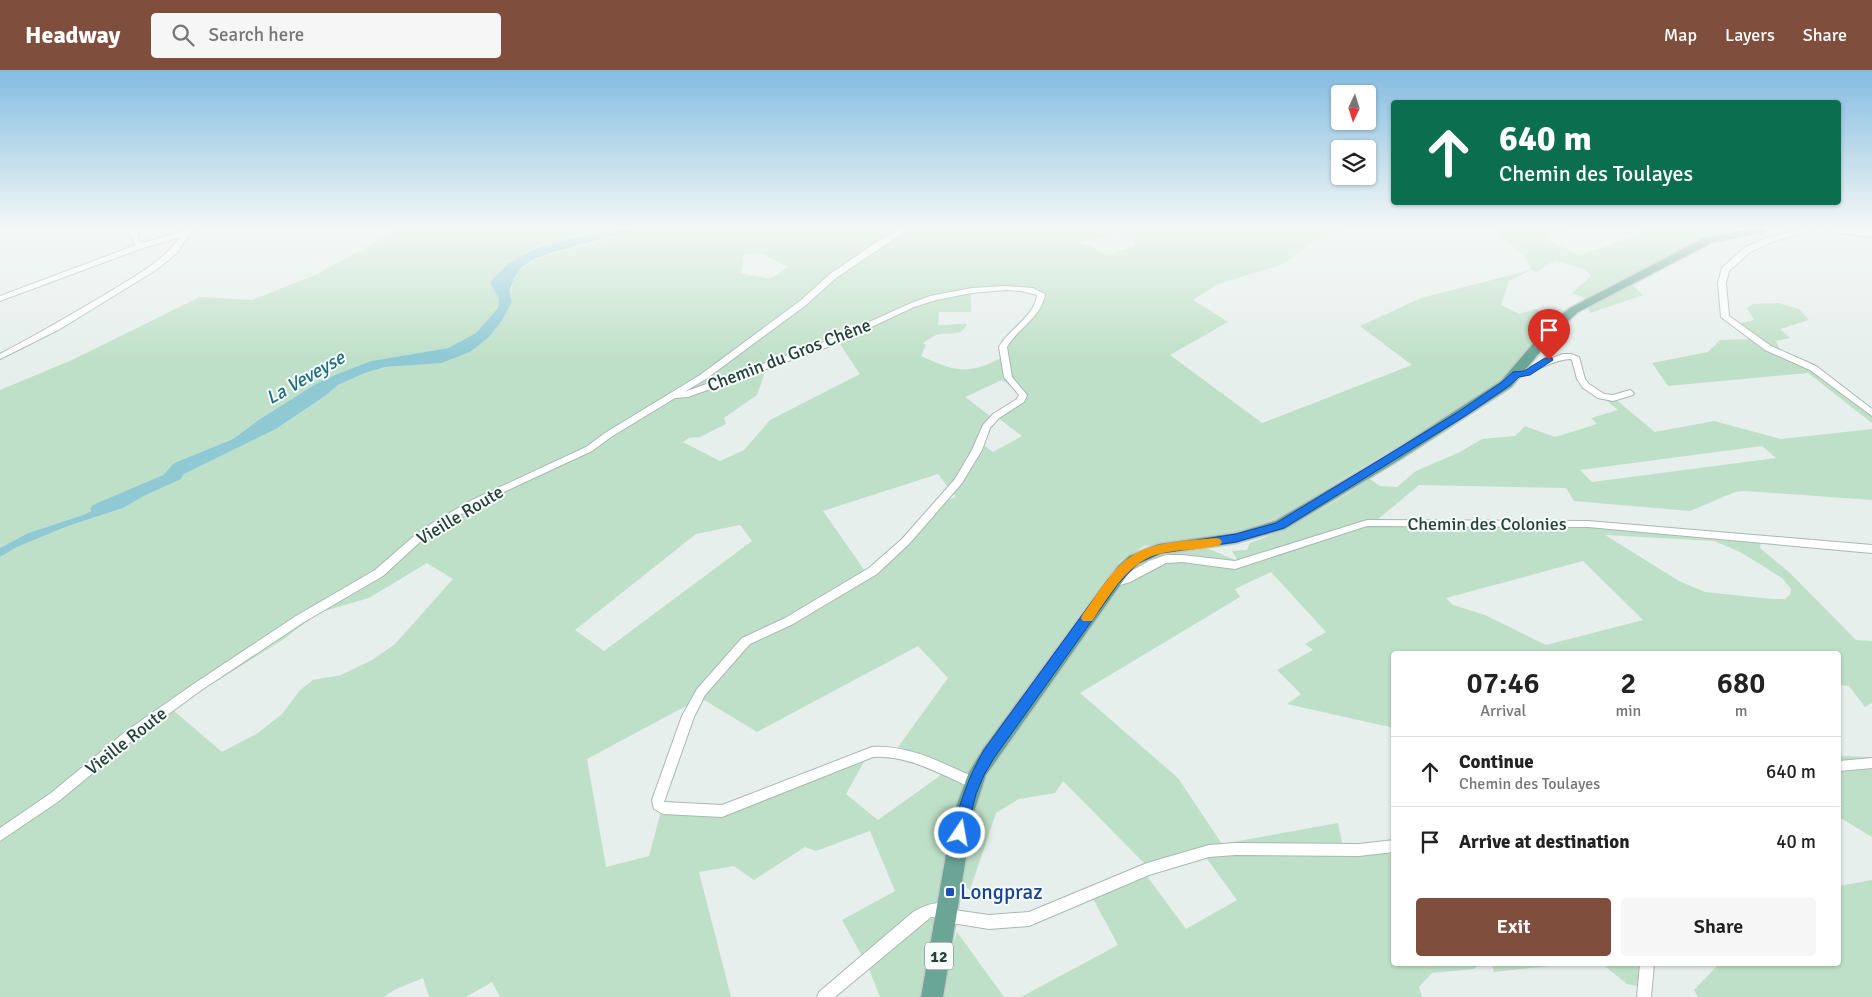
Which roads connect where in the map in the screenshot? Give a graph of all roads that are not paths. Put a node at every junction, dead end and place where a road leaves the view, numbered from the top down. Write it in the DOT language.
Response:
graph roads {
  1 [pos="71,272"];
  2 [pos="147,272"];
  3 [pos="838,272"];
  4 [pos="1646,272"];
  5 [pos="1724,272"];
  6 [pos="0,299"];
  7 [pos="0,357"];
  8 [pos="1516,374"];
  9 [pos="1630,393"];
  10 [pos="674,395"];
  11 [pos="1872,413"];
  12 [pos="1872,549"];
  13 [pos="1114,581"];
  14 [pos="1872,763"];
  15 [pos="1841,766"];
  16 [pos="974,783"];
  17 [pos="0,835"];
  18 [pos="1391,846"];
  19 [pos="946,913"];
  20 [pos="1647,966"];
  21 [pos="824,997"];
  22 [pos="932,997"];
  23 [pos="1644,997"];
  1 -- 6 [label="street"];
  2 -- 7 [label="street"];
  3 -- 10 [label="street, Vieille Route"];
  4 -- 8 [label="main road, 12"];
  5 -- 11 [label="street"];
  8 -- 9 [label="street"];
  8 -- 13 [label="main road, 12"];
  10 -- 16 [label="street, Chemin du Gros Chêne"];
  10 -- 17 [label="street, Vieille Route"];
  12 -- 13 [label="street, Chemin des Colonies"];
  13 -- 16 [label="main road, 12"];
  14 -- 15 [label="street"];
  16 -- 19 [label="main road, 12"];
  18 -- 19 [label="street"];
  19 -- 21 [label="street"];
  19 -- 22 [label="main road, 12"];
  20 -- 23 [label="street"];
}
